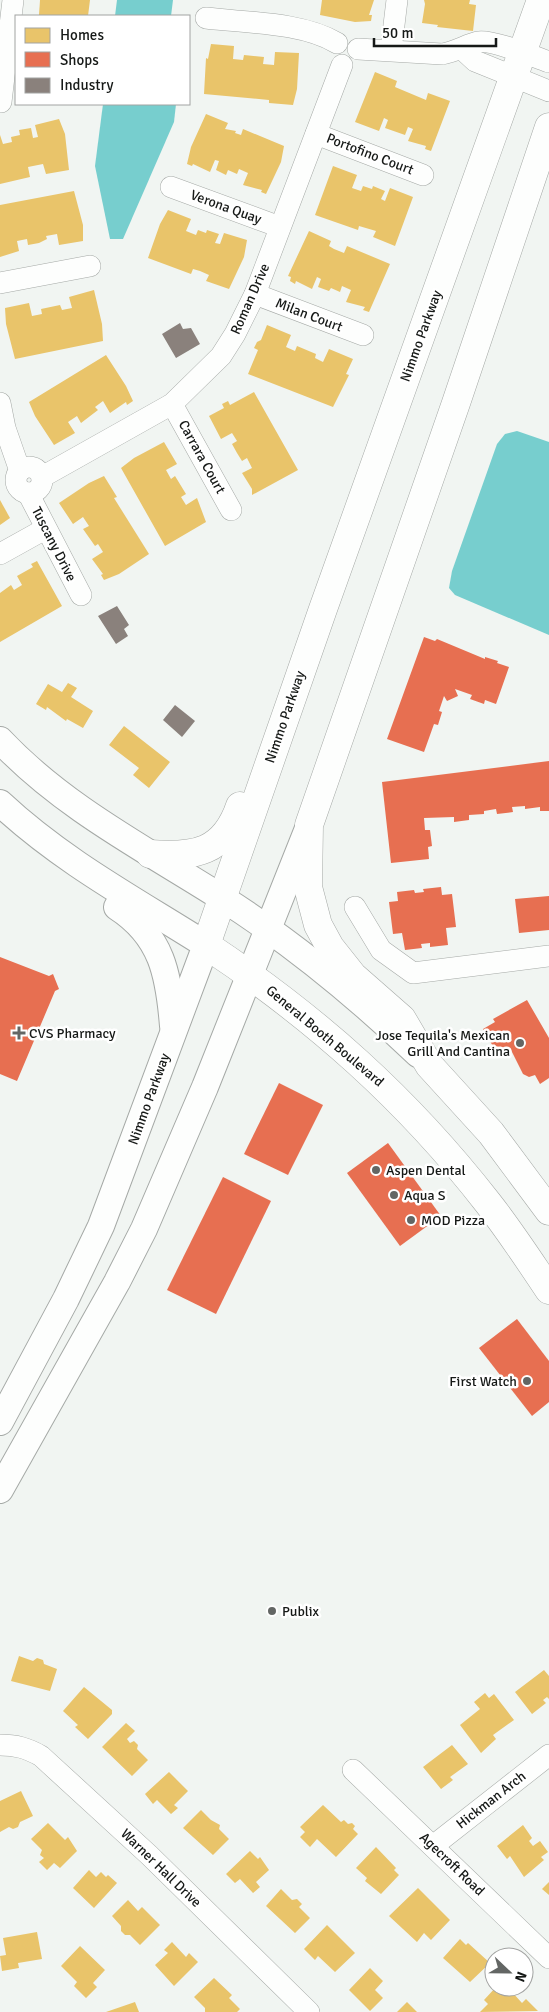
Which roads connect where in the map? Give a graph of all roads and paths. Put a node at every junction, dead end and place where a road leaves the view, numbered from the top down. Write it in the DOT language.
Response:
graph roads {
  1 [pos="13,0"];
  2 [pos="397,0"];
  3 [pos="541,0"];
  4 [pos="206,18"];
  5 [pos="337,43"];
  6 [pos="358,49"];
  7 [pos="391,50"];
  8 [pos="549,62"];
  9 [pos="342,65"];
  10 [pos="518,65"];
  11 [pos="549,91"];
  12 [pos="15,100"];
  13 [pos="0,102"];
  14 [pos="549,127"];
  15 [pos="316,134"];
  16 [pos="423,175"];
  17 [pos="172,186"];
  18 [pos="280,227"];
  19 [pos="90,266"];
  20 [pos="0,283"];
  21 [pos="255,294"];
  22 [pos="363,335"];
  23 [pos="0,402"];
  24 [pos="172,404"];
  25 [pos="20,472"];
  26 [pos="42,477"];
  27 [pos="28,493"];
  28 [pos="231,510"];
  29 [pos="45,529"];
  30 [pos="0,554"];
  31 [pos="81,595"];
  32 [pos="323,609"];
  33 [pos="0,740"];
  34 [pos="0,803"];
  35 [pos="0,811"];
  36 [pos="309,825"];
  37 [pos="150,854"];
  38 [pos="222,898"];
  39 [pos="355,907"];
  40 [pos="269,930"];
  41 [pos="206,945"];
  42 [pos="549,956"];
  43 [pos="250,974"];
  44 [pos="174,1033"];
  45 [pos="429,1065"];
  46 [pos="546,1198"];
  47 [pos="549,1290"];
  48 [pos="0,1422"];
  49 [pos="0,1490"];
  50 [pos="0,1745"];
  51 [pos="549,1755"];
  52 [pos="353,1770"];
  53 [pos="433,1846"];
  54 [pos="549,1958"];
  55 [pos="309,2012"];
  1 -- 13 [label="street"];
  2 -- 7 [label="street"];
  3 -- 10 [label="highway, Nimmo Parkway"];
  4 -- 5 [label="street"];
  5 -- 6 [label="street"];
  5 -- 9 [label="street"];
  6 -- 7 [label="street"];
  6 -- 9 [label="street"];
  7 -- 10 [label="street"];
  8 -- 10 [label="street"];
  9 -- 15 [label="street, Roman Drive"];
  10 -- 11 [label="street"];
  10 -- 32 [label="highway, Nimmo Parkway"];
  12 -- 13 [label="street"];
  14 -- 36 [label="highway"];
  15 -- 16 [label="street, Portofino Court"];
  15 -- 18 [label="street, Roman Drive"];
  17 -- 18 [label="street, Verona Quay"];
  18 -- 21 [label="street, Roman Drive"];
  19 -- 20 [label="street"];
  21 -- 22 [label="street, Milan Court"];
  21 -- 24 [label="street, Roman Drive"];
  23 -- 25 [label="street"];
  24 -- 26 [label="street, Roman Drive"];
  24 -- 28 [label="street, Carrara Court"];
  25 -- 26 [label="street"];
  25 -- 27 [label="street"];
  26 -- 27 [label="street"];
  27 -- 29 [label="street, Tuscany Drive"];
  29 -- 30 [label="street"];
  29 -- 31 [label="street, Tuscany Drive"];
  32 -- 37 [label="highway"];
  32 -- 38 [label="highway, Nimmo Parkway"];
  33 -- 37 [label="main road"];
  34 -- 41 [label="main road, General Booth Boulevard"];
  35 -- 44 [label="main road"];
  36 -- 40 [label="main road"];
  36 -- 45 [label="highway"];
  37 -- 38 [label="main road"];
  38 -- 40 [label="main road"];
  38 -- 41 [label="highway, Nimmo Parkway"];
  39 -- 42 [label="street"];
  40 -- 43 [label="main road"];
  40 -- 45 [label="main road"];
  41 -- 43 [label="highway, General Booth Boulevard"];
  41 -- 44 [label="main road, Nimmo Parkway"];
  43 -- 47 [label="highway, General Booth Boulevard"];
  43 -- 49 [label="main road"];
  44 -- 48 [label="main road, Nimmo Parkway"];
  45 -- 46 [label="highway"];
  50 -- 55 [label="street, Warner Hall Drive"];
  51 -- 53 [label="street, Hickman Arch"];
  52 -- 53 [label="street, Agecroft Road"];
  53 -- 54 [label="street, Agecroft Road"];
}
